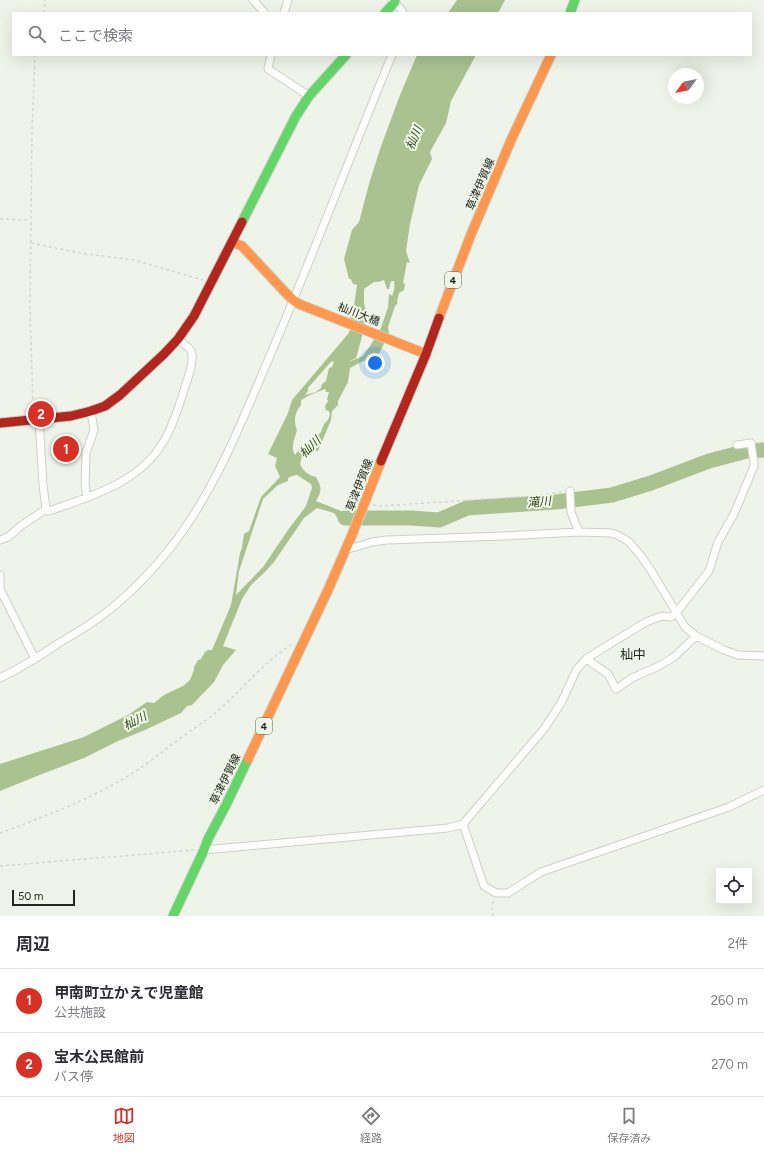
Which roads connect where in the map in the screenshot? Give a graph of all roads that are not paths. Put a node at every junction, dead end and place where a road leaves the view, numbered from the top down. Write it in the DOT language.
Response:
graph roads {
  1 [pos="253,0"];
  2 [pos="288,0"];
  3 [pos="575,0"];
  4 [pos="394,1"];
  5 [pos="264,12"];
  6 [pos="284,12"];
  7 [pos="386,12"];
  8 [pos="402,12"];
  9 [pos="570,12"];
  10 [pos="271,56"];
  11 [pos="345,56"];
  12 [pos="392,56"];
  13 [pos="551,56"];
  14 [pos="309,96"];
  15 [pos="232,242"];
  16 [pos="296,302"];
  17 [pos="178,339"];
  18 [pos="426,354"];
  19 [pos="92,411"];
  20 [pos="36,419"];
  21 [pos="0,423"];
  22 [pos="737,445"];
  23 [pos="570,494"];
  24 [pos="87,498"];
  25 [pos="46,509"];
  26 [pos="579,532"];
  27 [pos="0,540"];
  28 [pos="345,550"];
  29 [pos="0,574"];
  30 [pos="676,613"];
  31 [pos="696,636"];
  32 [pos="764,656"];
  33 [pos="587,658"];
  34 [pos="35,659"];
  35 [pos="0,678"];
  36 [pos="764,790"];
  37 [pos="463,824"];
  38 [pos="204,850"];
  39 [pos="173,916"];
  1 -- 5 [label="street"];
  2 -- 6 [label="street"];
  3 -- 9 [label="main road"];
  4 -- 7 [label="main road"];
  4 -- 8 [label="street"];
  10 -- 14 [label="street"];
  11 -- 14 [label="main road"];
  12 -- 16 [label="street"];
  13 -- 18 [label="main road, 草津伊賀線 / 4"];
  14 -- 15 [label="main road"];
  15 -- 16 [label="main road"];
  15 -- 17 [label="main road"];
  16 -- 18 [label="main road, 杣川大橋"];
  16 -- 34 [label="street"];
  17 -- 19 [label="main road"];
  17 -- 24 [label="street"];
  18 -- 28 [label="main road, 草津伊賀線 / 4"];
  19 -- 20 [label="main road"];
  19 -- 24 [label="street"];
  20 -- 21 [label="main road"];
  20 -- 25 [label="street"];
  22 -- 30 [label="street"];
  23 -- 26 [label="street"];
  24 -- 25 [label="street"];
  25 -- 27 [label="street"];
  26 -- 28 [label="street"];
  26 -- 30 [label="street"];
  28 -- 38 [label="main road, 草津伊賀線 / 4"];
  29 -- 34 [label="street"];
  30 -- 31 [label="street"];
  30 -- 33 [label="street"];
  31 -- 32 [label="street"];
  31 -- 33 [label="street"];
  33 -- 37 [label="street"];
  34 -- 35 [label="street"];
  36 -- 37 [label="street"];
  37 -- 38 [label="street"];
  38 -- 39 [label="main road, 草津伊賀線 / 4"];
}
